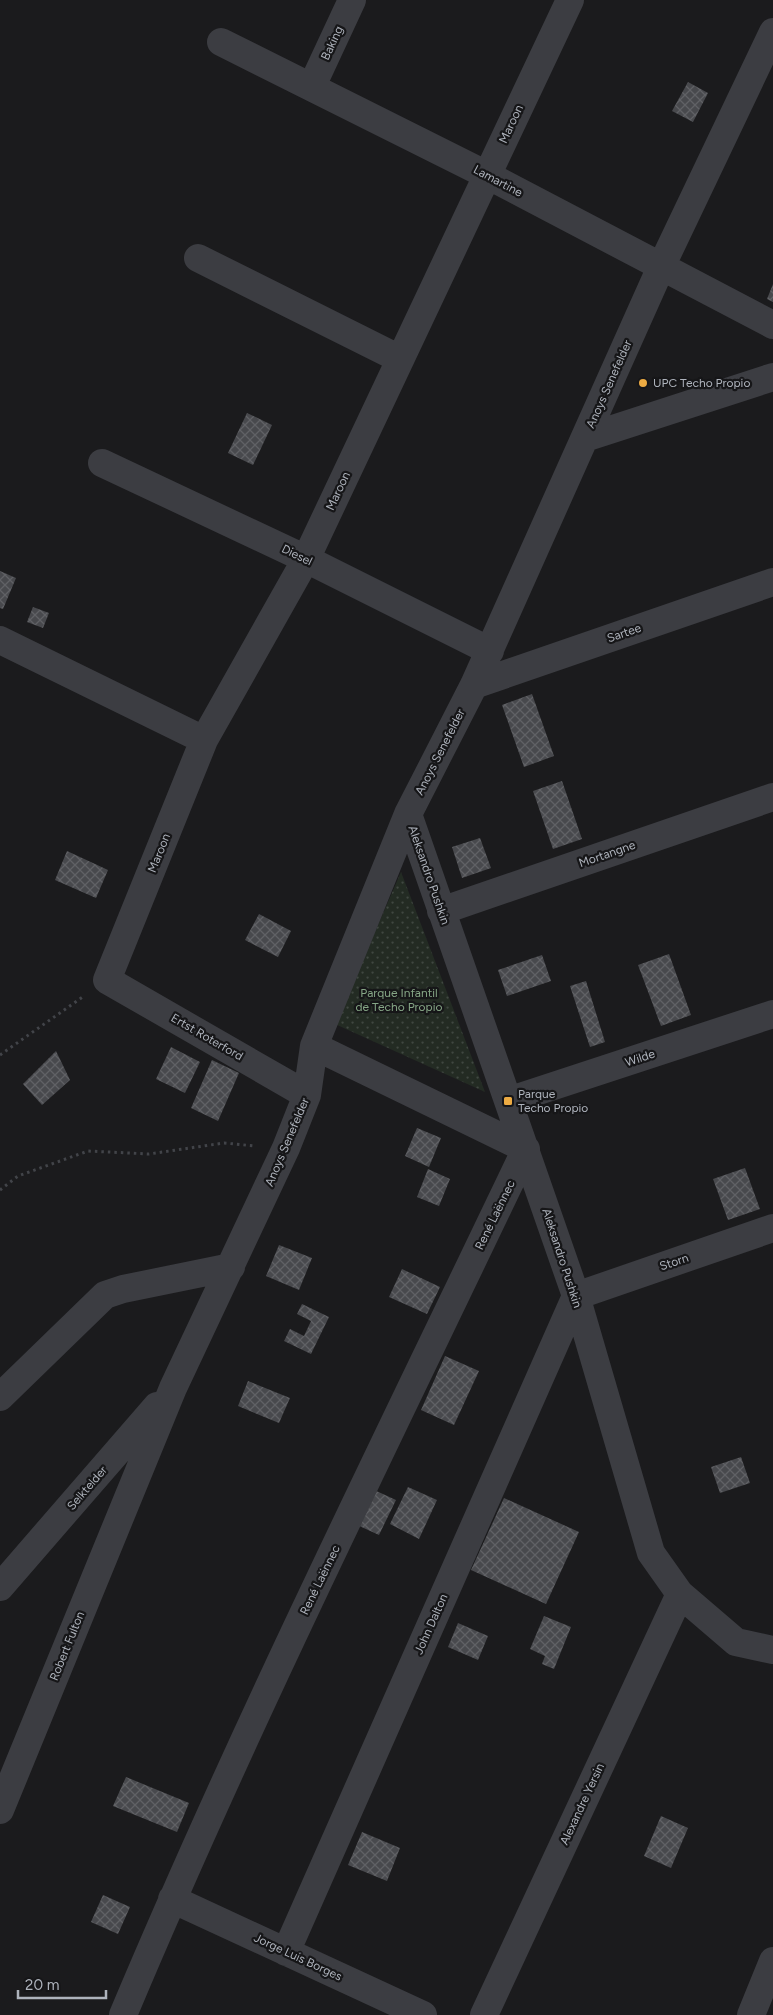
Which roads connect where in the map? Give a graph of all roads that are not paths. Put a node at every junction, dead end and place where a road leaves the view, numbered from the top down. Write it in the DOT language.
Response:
graph roads {
  1 [pos="352,0"];
  2 [pos="570,0"];
  3 [pos="773,32"];
  4 [pos="221,42"];
  5 [pos="312,86"];
  6 [pos="487,175"];
  7 [pos="198,258"];
  8 [pos="661,267"];
  9 [pos="773,325"];
  10 [pos="400,359"];
  11 [pos="773,377"];
  12 [pos="585,438"];
  13 [pos="102,463"];
  14 [pos="306,559"];
  15 [pos="773,582"];
  16 [pos="0,640"];
  17 [pos="490,651"];
  18 [pos="474,685"];
  19 [pos="204,740"];
  20 [pos="773,797"];
  21 [pos="408,814"];
  22 [pos="441,911"];
  23 [pos="106,980"];
  24 [pos="773,1014"];
  25 [pos="314,1046"];
  26 [pos="307,1095"];
  27 [pos="508,1101"];
  28 [pos="526,1149"];
  29 [pos="773,1228"];
  30 [pos="231,1268"];
  31 [pos="576,1296"];
  32 [pos="173,1388"];
  33 [pos="0,1397"];
  34 [pos="134,1482"];
  35 [pos="0,1587"];
  36 [pos="680,1594"];
  37 [pos="773,1650"];
  38 [pos="0,1810"];
  39 [pos="172,1899"];
  40 [pos="286,1952"];
  41 [pos="773,1961"];
  42 [pos="123,2015"];
  43 [pos="423,2015"];
  44 [pos="484,2015"];
  45 [pos="751,2015"];
  1 -- 5 [label="street, Baking"];
  2 -- 6 [label="street, Maroon"];
  3 -- 8 [label="street, Anoys Senefelder"];
  4 -- 5 [label="street, Lamartine"];
  5 -- 6 [label="street, Lamartine"];
  6 -- 8 [label="street, Lamartine"];
  6 -- 10 [label="street, Maroon"];
  7 -- 10 [label="street"];
  8 -- 9 [label="street, Lamartine"];
  8 -- 12 [label="street, Anoys Senefelder"];
  10 -- 14 [label="street, Maroon"];
  11 -- 12 [label="street"];
  12 -- 17 [label="street, Anoys Senefelder"];
  13 -- 14 [label="street, Diesel"];
  14 -- 17 [label="street, Diesel"];
  14 -- 19 [label="street, Maroon"];
  15 -- 18 [label="street, Sartee"];
  16 -- 19 [label="street"];
  17 -- 18 [label="street, Anoys Senefelder"];
  18 -- 21 [label="street, Anoys Senefelder"];
  19 -- 23 [label="street, Maroon"];
  20 -- 22 [label="street, Mortangne"];
  21 -- 22 [label="street, Aleksandro Pushkin"];
  21 -- 25 [label="street, Anoys Senefelder"];
  22 -- 27 [label="street, Aleksandro Pushkin"];
  23 -- 26 [label="street, Ertst Roterford"];
  24 -- 27 [label="street, Wilde"];
  25 -- 26 [label="street, Anoys Senefelder"];
  25 -- 28 [label="street"];
  26 -- 30 [label="street, Anoys Senefelder"];
  27 -- 28 [label="street, Aleksandro Pushkin"];
  28 -- 31 [label="street, Aleksandro Pushkin"];
  28 -- 39 [label="street, René Laënnec"];
  29 -- 31 [label="street, Storn"];
  30 -- 32 [label="street, Anoys Senefelder"];
  30 -- 33 [label="street"];
  31 -- 36 [label="street, Aleksandro Pushkin"];
  31 -- 40 [label="street, John Dalton"];
  32 -- 34 [label="street, Anoys Senefelder"];
  32 -- 35 [label="street, Selktelder"];
  34 -- 38 [label="street, Robert Fulton"];
  36 -- 37 [label="street, Aleksandro Pushkin"];
  36 -- 44 [label="street, Alexandre Yersin"];
  39 -- 40 [label="street, Jorge Luis Borges"];
  39 -- 42 [label="street, René Laënnec"];
  40 -- 43 [label="street, Jorge Luis Borges"];
  41 -- 45 [label="street"];
}
